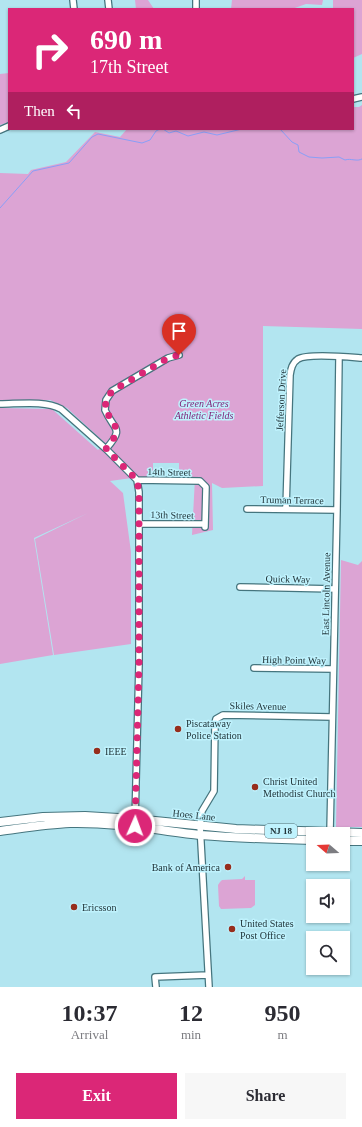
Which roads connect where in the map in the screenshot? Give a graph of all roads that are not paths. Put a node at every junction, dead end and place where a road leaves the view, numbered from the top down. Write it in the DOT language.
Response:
graph roads {
  1 [pos="179,355"];
  2 [pos="339,357"];
  3 [pos="362,358"];
  4 [pos="0,404"];
  5 [pos="106,449"];
  6 [pos="137,480"];
  7 [pos="248,509"];
  8 [pos="286,509"];
  9 [pos="337,510"];
  10 [pos="139,524"];
  11 [pos="205,526"];
  12 [pos="240,587"];
  13 [pos="335,589"];
  14 [pos="254,668"];
  15 [pos="333,669"];
  16 [pos="332,717"];
  17 [pos="0,822"];
  18 [pos="135,822"];
  19 [pos="200,826"];
  20 [pos="330,827"];
  21 [pos="0,831"];
  22 [pos="306,831"];
  23 [pos="350,833"];
  24 [pos="362,833"];
  25 [pos="201,835"];
  26 [pos="306,840"];
  27 [pos="350,841"];
  28 [pos="362,841"];
  29 [pos="208,975"];
  30 [pos="156,987"];
  31 [pos="209,987"];
  1 -- 5 [label="street"];
  2 -- 3 [label="street, Jefferson Drive"];
  2 -- 8 [label="street, Jefferson Drive"];
  2 -- 9 [label="street, East Lincoln Avenue"];
  4 -- 5 [label="street"];
  5 -- 6 [label="street"];
  6 -- 10 [label="street"];
  6 -- 11 [label="street, 14th Street"];
  7 -- 8 [label="street, Truman Terrace"];
  8 -- 9 [label="street, Truman Terrace"];
  9 -- 13 [label="street, East Lincoln Avenue"];
  10 -- 11 [label="street, 13th Street"];
  10 -- 18 [label="street"];
  12 -- 13 [label="street, Quick Way"];
  13 -- 15 [label="street, East Lincoln Avenue"];
  14 -- 15 [label="street, High Point Way"];
  15 -- 16 [label="street, East Lincoln Avenue"];
  16 -- 19 [label="street, Skiles Avenue"];
  16 -- 20 [label="street, East Lincoln Avenue"];
  17 -- 18 [label="highway, Hoes Lane / NJ 18"];
  18 -- 19 [label="highway, Hoes Lane / NJ 18"];
  18 -- 21 [label="highway, Hoes Lane / NJ 18"];
  18 -- 25 [label="highway, Hoes Lane / NJ 18"];
  19 -- 22 [label="highway, Hoes Lane / NJ 18"];
  19 -- 25 [label="street, Skiles Avenue"];
  23 -- 24 [label="highway, Hoes Lane / NJ 18"];
  25 -- 26 [label="highway, Hoes Lane / NJ 18"];
  25 -- 29 [label="street, Skiles Avenue"];
  27 -- 28 [label="highway"];
  29 -- 30 [label="street"];
  29 -- 31 [label="street, Skiles Avenue"];
}
